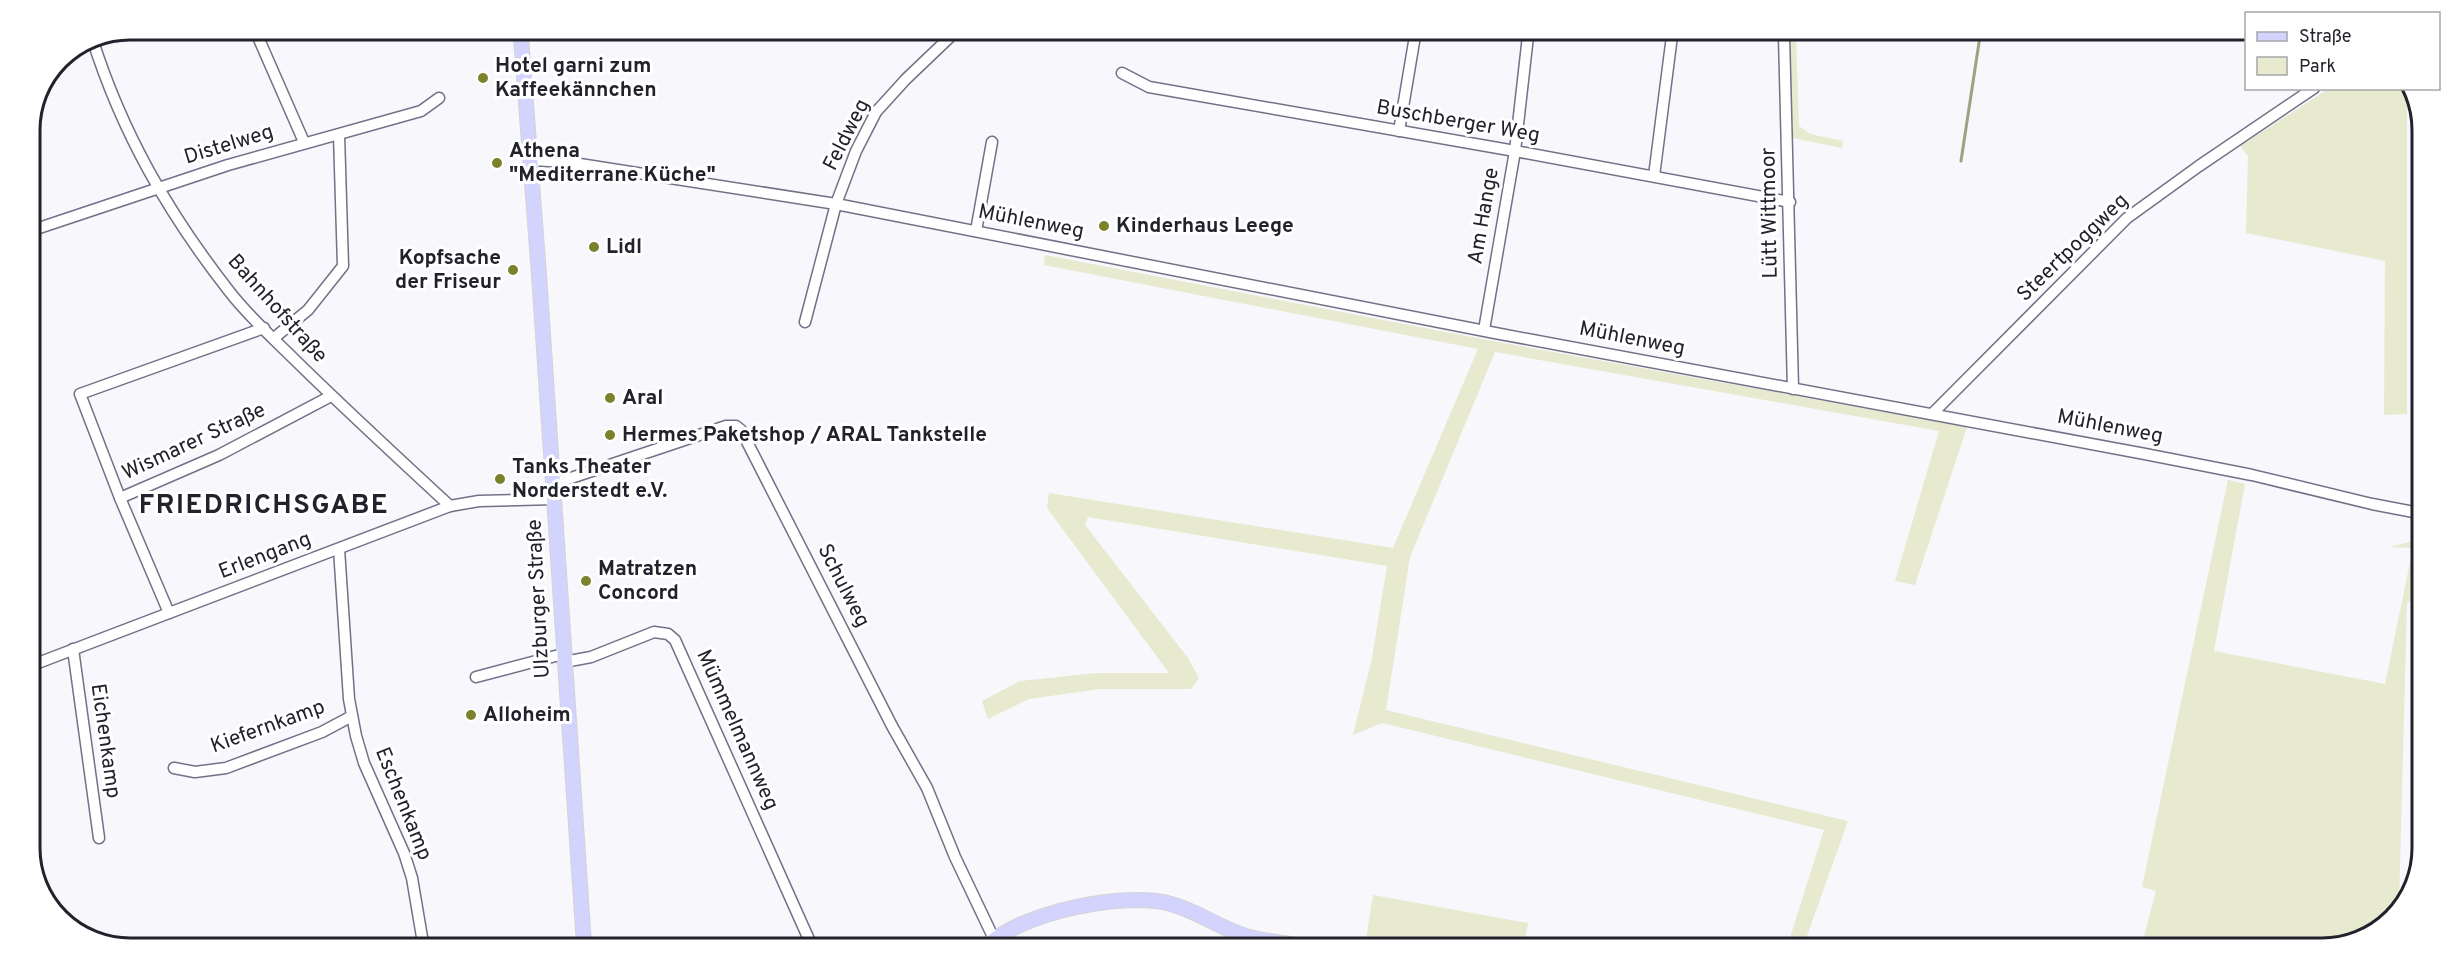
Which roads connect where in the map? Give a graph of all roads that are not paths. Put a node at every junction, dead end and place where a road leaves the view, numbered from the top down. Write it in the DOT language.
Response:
graph roads {
  1 [pos="260,41"];
  2 [pos="521,41"];
  3 [pos="946,41"];
  4 [pos="1413,41"];
  5 [pos="1527,41"];
  6 [pos="1671,41"];
  7 [pos="1784,41"];
  8 [pos="95,48"];
  9 [pos="1122,74"];
  10 [pos="2311,90"];
  11 [pos="439,98"];
  12 [pos="1399,131"];
  13 [pos="339,135"];
  14 [pos="304,142"];
  15 [pos="992,142"];
  16 [pos="1515,151"];
  17 [pos="531,160"];
  18 [pos="1654,176"];
  19 [pos="158,188"];
  20 [pos="1790,202"];
  21 [pos="836,204"];
  22 [pos="41,227"];
  23 [pos="976,231"];
  24 [pos="805,322"];
  25 [pos="264,328"];
  26 [pos="1484,330"];
  27 [pos="274,338"];
  28 [pos="1793,389"];
  29 [pos="331,396"];
  30 [pos="1934,413"];
  31 [pos="553,482"];
  32 [pos="120,498"];
  33 [pos="554,499"];
  34 [pos="450,506"];
  35 [pos="2412,512"];
  36 [pos="339,549"];
  37 [pos="170,613"];
  38 [pos="73,649"];
  39 [pos="564,658"];
  40 [pos="41,662"];
  41 [pos="476,677"];
  42 [pos="352,716"];
  43 [pos="174,768"];
  44 [pos="99,838"];
  45 [pos="422,938"];
  46 [pos="584,938"];
  47 [pos="808,938"];
  48 [pos="989,938"];
  49 [pos="997,938"];
  50 [pos="1237,938"];
  1 -- 14 [label="street"];
  2 -- 17 [label="main road, Ulzburger Straße"];
  3 -- 21 [label="street, Feldweg"];
  4 -- 12 [label="street"];
  5 -- 16 [label="street, Am Hange"];
  6 -- 18 [label="street"];
  7 -- 20 [label="street, Lütt Wittmoor"];
  8 -- 19 [label="street, Bahnhofstraße"];
  9 -- 12 [label="street, Buschberger Weg"];
  10 -- 30 [label="street, Steertpoggweg"];
  11 -- 13 [label="street, Distelweg"];
  12 -- 16 [label="street, Buschberger Weg"];
  13 -- 14 [label="street, Distelweg"];
  13 -- 27 [label="street"];
  14 -- 19 [label="street, Distelweg"];
  15 -- 23 [label="street"];
  16 -- 18 [label="street, Buschberger Weg"];
  16 -- 26 [label="street, Am Hange"];
  17 -- 21 [label="street, Mühlenweg"];
  17 -- 31 [label="main road, Ulzburger Straße"];
  18 -- 20 [label="street, Buschberger Weg"];
  19 -- 22 [label="street, Distelweg"];
  19 -- 25 [label="street, Bahnhofstraße"];
  20 -- 28 [label="street, Lütt Wittmoor"];
  21 -- 23 [label="street, Mühlenweg"];
  21 -- 24 [label="street"];
  23 -- 26 [label="street, Mühlenweg"];
  25 -- 27 [label="street, Bahnhofstraße"];
  25 -- 32 [label="street"];
  26 -- 28 [label="street, Mühlenweg"];
  27 -- 29 [label="street, Bahnhofstraße"];
  28 -- 30 [label="street, Mühlenweg"];
  29 -- 32 [label="street, Wismarer Straße"];
  29 -- 34 [label="street, Bahnhofstraße"];
  30 -- 35 [label="street, Mühlenweg"];
  31 -- 33 [label="main road, Ulzburger Straße"];
  31 -- 48 [label="street, Schulweg"];
  32 -- 37 [label="street, Wismarer Straße"];
  33 -- 34 [label="street, Erlengang"];
  33 -- 39 [label="main road, Ulzburger Straße"];
  34 -- 36 [label="street, Erlengang"];
  36 -- 37 [label="street, Erlengang"];
  36 -- 42 [label="street, Kiefernkamp"];
  37 -- 38 [label="street, Erlengang"];
  38 -- 40 [label="street, Erlengang"];
  38 -- 44 [label="street, Eichenkamp"];
  39 -- 41 [label="street, Mümmelmannweg"];
  39 -- 46 [label="main road, Ulzburger Straße"];
  39 -- 47 [label="street, Mümmelmannweg"];
  42 -- 43 [label="street, Kiefernkamp"];
  42 -- 45 [label="street, Eschenkamp"];
  49 -- 50 [label="main road"];
}
